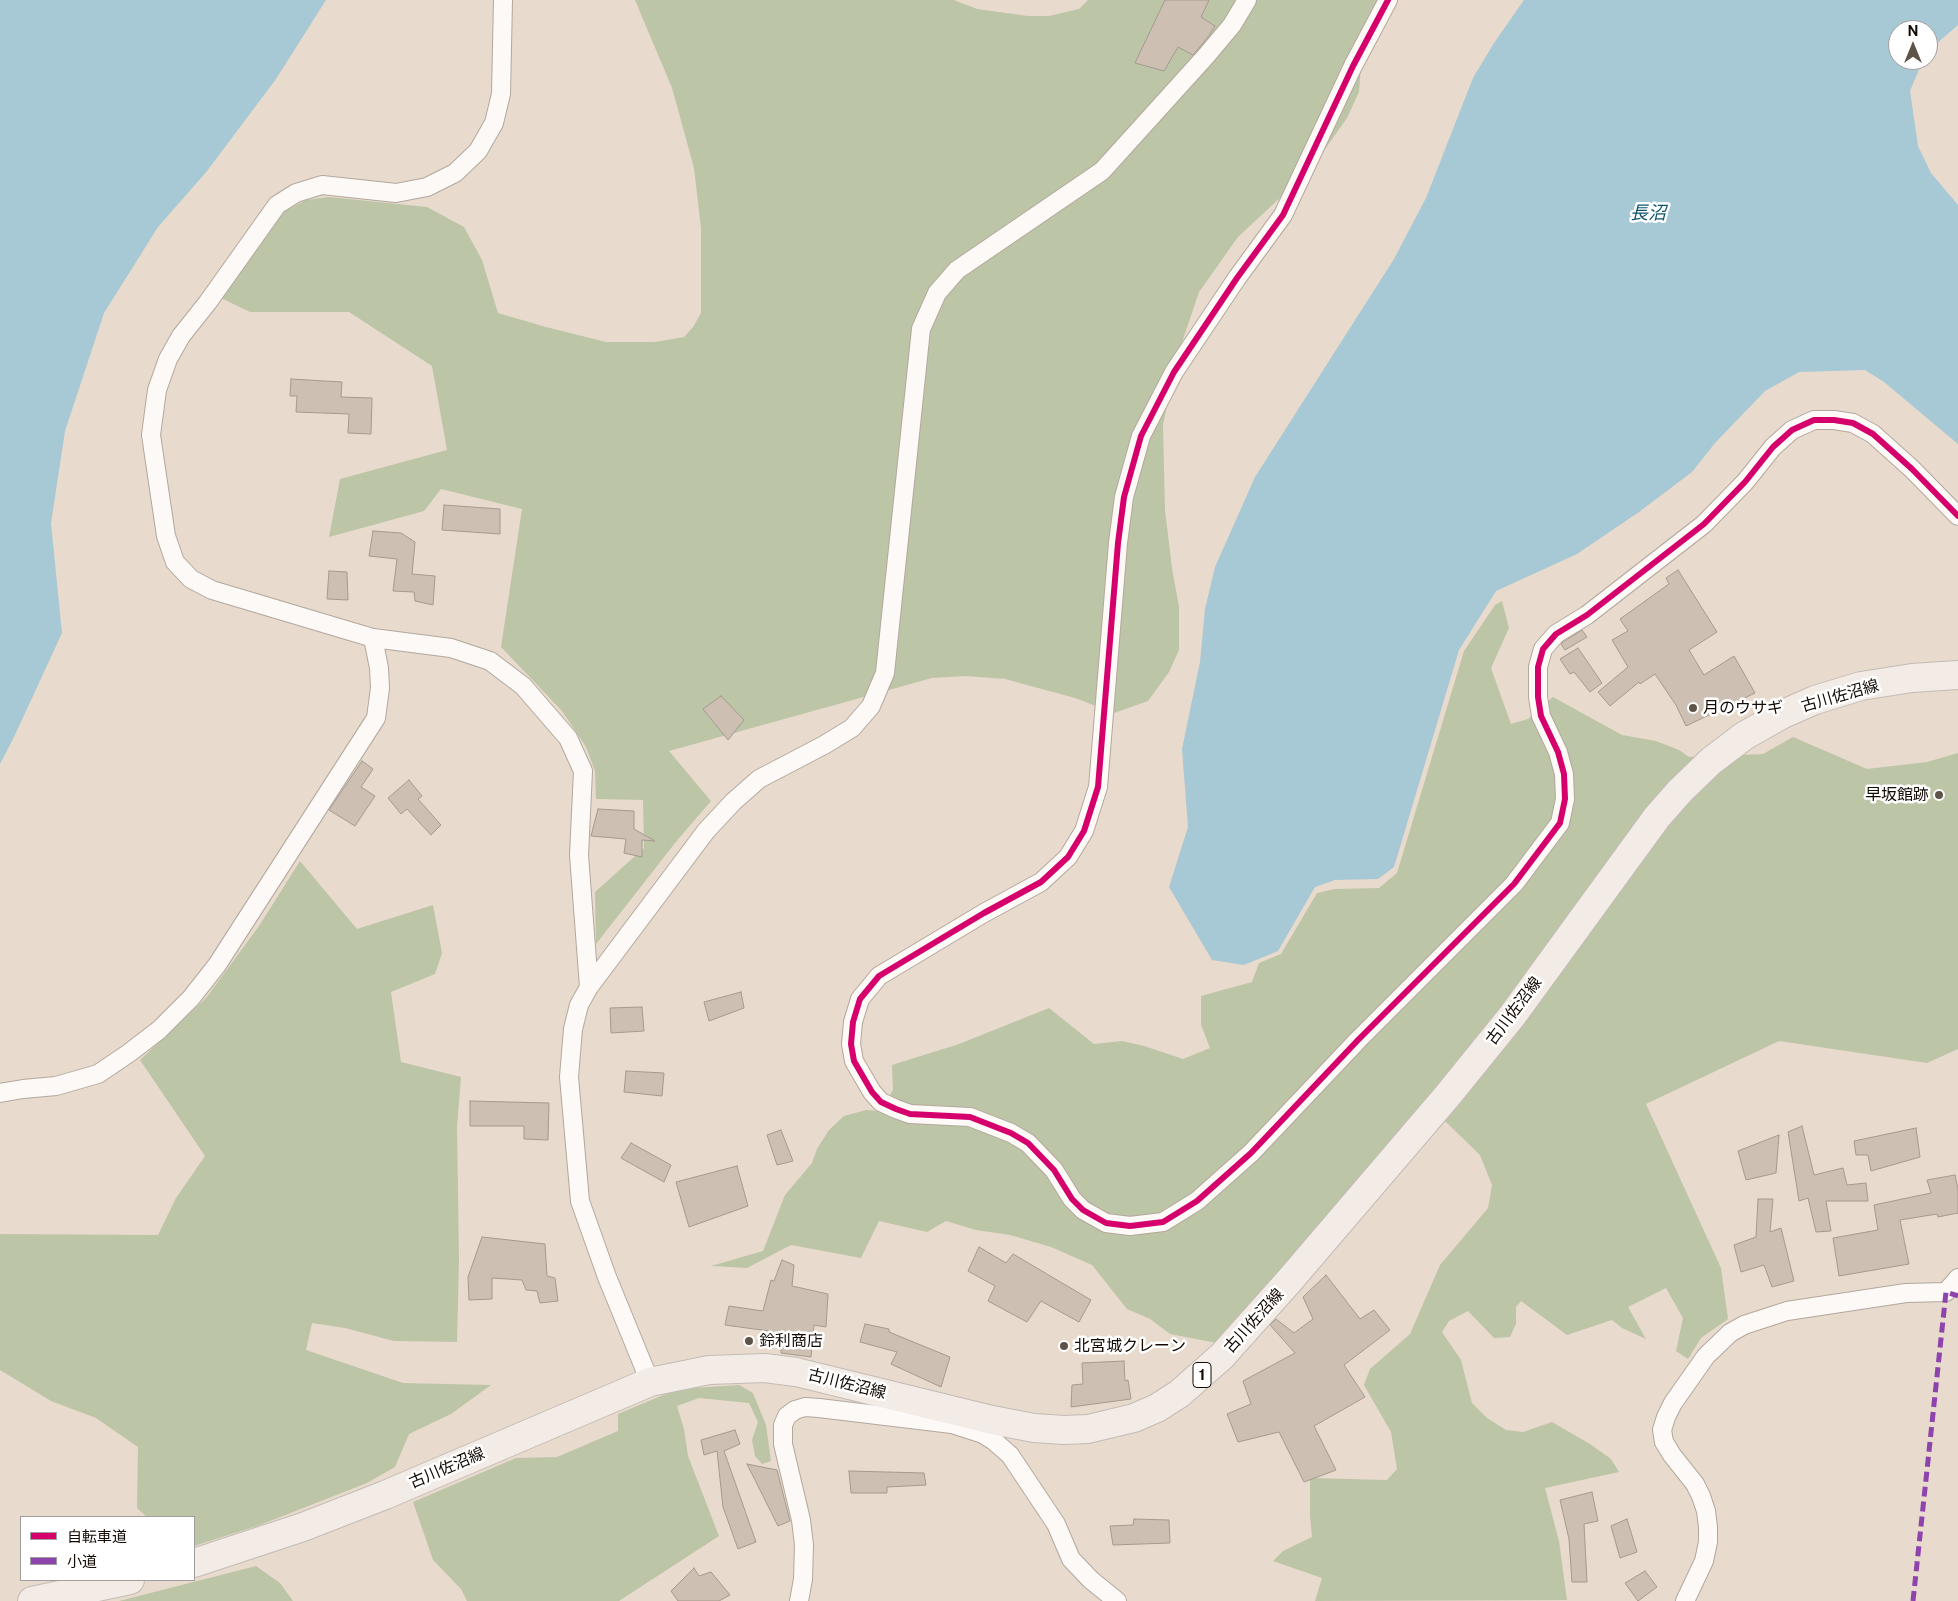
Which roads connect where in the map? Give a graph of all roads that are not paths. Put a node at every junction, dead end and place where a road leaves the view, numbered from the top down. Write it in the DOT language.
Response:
graph roads {
  1 [pos="503,0"];
  2 [pos="1247,0"];
  3 [pos="1388,0"];
  4 [pos="1958,516"];
  5 [pos="373,638"];
  6 [pos="1958,675"];
  7 [pos="589,987"];
  8 [pos="0,1093"];
  9 [pos="1958,1278"];
  10 [pos="650,1382"];
  11 [pos="955,1418"];
  12 [pos="195,1563"];
  13 [pos="125,1581"];
  14 [pos="32,1601"];
  15 [pos="799,1601"];
  16 [pos="1117,1601"];
  17 [pos="1685,1601"];
  1 -- 5 [label="street"];
  2 -- 7 [label="street"];
  3 -- 4 [label="street"];
  5 -- 7 [label="street"];
  5 -- 8 [label="street"];
  6 -- 11 [label="main road, 古川佐沼線 / 1"];
  7 -- 10 [label="street"];
  9 -- 17 [label="street"];
  10 -- 11 [label="main road, 古川佐沼線 / 1"];
  10 -- 12 [label="main road, 古川佐沼線 / 1"];
  11 -- 15 [label="street"];
  11 -- 16 [label="street"];
  13 -- 14 [label="main road"];
}
